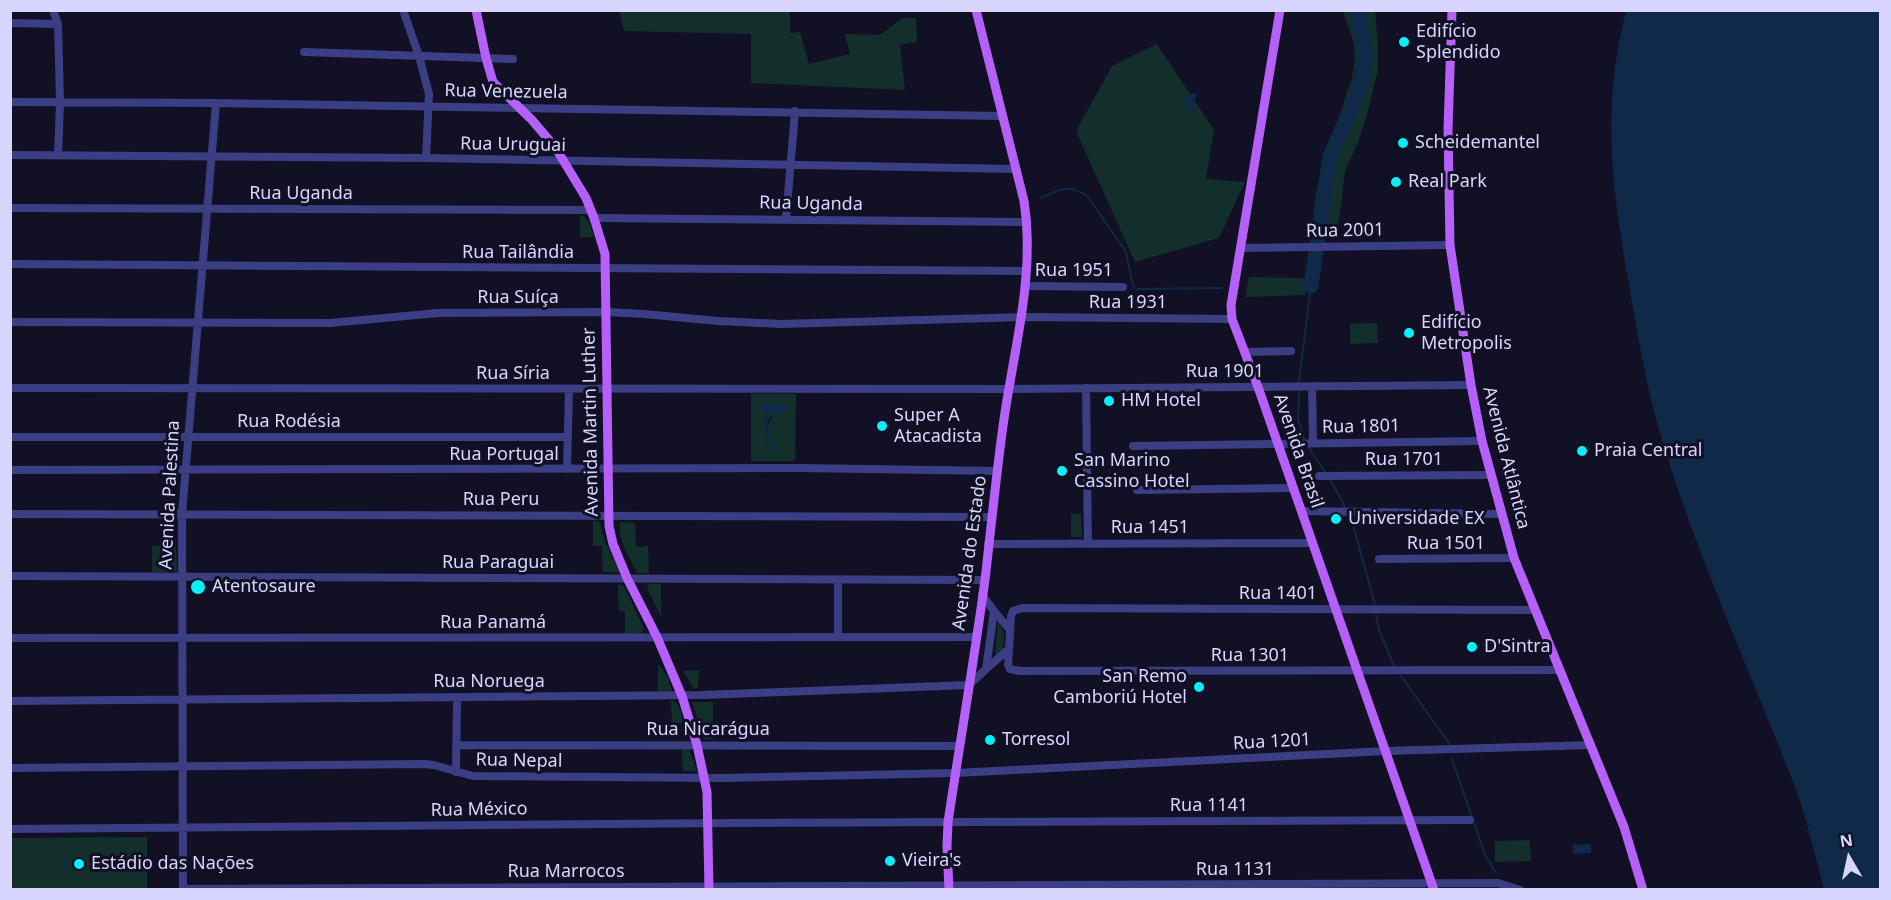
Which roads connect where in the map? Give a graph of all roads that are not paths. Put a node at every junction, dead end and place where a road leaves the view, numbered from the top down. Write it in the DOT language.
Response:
graph roads {
  1 [pos="53,10"];
  2 [pos="403,10"];
  3 [pos="476,10"];
  4 [pos="976,10"];
  5 [pos="1281,10"];
  6 [pos="1452,10"];
  7 [pos="10,22"];
  8 [pos="58,24"];
  9 [pos="304,52"];
  10 [pos="419,56"];
  11 [pos="486,58"];
  12 [pos="513,59"];
  13 [pos="10,102"];
  14 [pos="60,102"];
  15 [pos="216,102"];
  16 [pos="429,106"];
  17 [pos="519,107"];
  18 [pos="795,111"];
  19 [pos="1001,116"];
  20 [pos="10,155"];
  21 [pos="58,155"];
  22 [pos="211,155"];
  23 [pos="426,158"];
  24 [pos="564,161"];
  25 [pos="791,165"];
  26 [pos="1016,169"];
  27 [pos="10,208"];
  28 [pos="207,208"];
  29 [pos="593,214"];
  30 [pos="786,219"];
  31 [pos="1027,222"];
  32 [pos="1450,245"];
  33 [pos="1241,248"];
  34 [pos="10,264"];
  35 [pos="202,266"];
  36 [pos="606,268"];
  37 [pos="1026,271"];
  38 [pos="1024,286"];
  39 [pos="1123,287"];
  40 [pos="607,312"];
  41 [pos="1022,317"];
  42 [pos="1232,318"];
  43 [pos="10,322"];
  44 [pos="197,322"];
  45 [pos="1291,351"];
  46 [pos="1244,352"];
  47 [pos="1471,385"];
  48 [pos="1312,386"];
  49 [pos="1258,387"];
  50 [pos="10,388"];
  51 [pos="1086,388"];
  52 [pos="191,389"];
  53 [pos="569,389"];
  54 [pos="607,389"];
  55 [pos="1012,389"];
  56 [pos="10,437"];
  57 [pos="187,437"];
  58 [pos="568,437"];
  59 [pos="1482,441"];
  60 [pos="1313,443"];
  61 [pos="1278,444"];
  62 [pos="1133,446"];
  63 [pos="607,469"];
  64 [pos="10,470"];
  65 [pos="185,470"];
  66 [pos="567,470"];
  67 [pos="998,471"];
  68 [pos="1491,475"];
  69 [pos="1318,476"];
  70 [pos="1293,488"];
  71 [pos="1137,490"];
  72 [pos="1301,511"];
  73 [pos="10,514"];
  74 [pos="182,514"];
  75 [pos="1501,514"];
  76 [pos="607,516"];
  77 [pos="992,518"];
  78 [pos="1312,543"];
  79 [pos="988,544"];
  80 [pos="1088,544"];
  81 [pos="1514,558"];
  82 [pos="1379,559"];
  83 [pos="10,576"];
  84 [pos="181,576"];
  85 [pos="627,578"];
  86 [pos="838,579"];
  87 [pos="984,580"];
  88 [pos="982,595"];
  89 [pos="1022,608"];
  90 [pos="1336,609"];
  91 [pos="1535,610"];
  92 [pos="994,611"];
  93 [pos="1010,630"];
  94 [pos="657,637"];
  95 [pos="838,637"];
  96 [pos="976,637"];
  97 [pos="10,638"];
  98 [pos="181,638"];
  99 [pos="1009,649"];
  100 [pos="986,669"];
  101 [pos="1559,670"];
  102 [pos="1358,671"];
  103 [pos="969,685"];
  104 [pos="682,696"];
  105 [pos="457,698"];
  106 [pos="182,700"];
  107 [pos="10,701"];
  108 [pos="456,745"];
  109 [pos="697,745"];
  110 [pos="1591,745"];
  111 [pos="959,746"];
  112 [pos="1386,752"];
  113 [pos="182,766"];
  114 [pos="10,768"];
  115 [pos="456,772"];
  116 [pos="956,773"];
  117 [pos="705,777"];
  118 [pos="1470,820"];
  119 [pos="1410,821"];
  120 [pos="948,822"];
  121 [pos="708,823"];
  122 [pos="183,828"];
  123 [pos="10,830"];
  124 [pos="949,887"];
  125 [pos="1433,887"];
  126 [pos="709,888"];
  127 [pos="183,889"];
  128 [pos="1520,890"];
  129 [pos="1643,890"];
  1 -- 8 [label="street"];
  2 -- 10 [label="street"];
  3 -- 11 [label="main road, Avenida Martin Luther"];
  4 -- 19 [label="main road, Avenida do Estado"];
  5 -- 33 [label="main road, Avenida Brasil"];
  6 -- 32 [label="main road, Avenida Atlântica"];
  7 -- 8 [label="street"];
  8 -- 14 [label="street"];
  9 -- 10 [label="street"];
  10 -- 11 [label="street"];
  10 -- 16 [label="street"];
  11 -- 12 [label="street"];
  11 -- 17 [label="main road, Avenida Martin Luther"];
  13 -- 14 [label="street, Rua Venezuela"];
  14 -- 15 [label="street, Rua Venezuela"];
  14 -- 21 [label="street"];
  15 -- 16 [label="street, Rua Venezuela"];
  15 -- 22 [label="street, Avenida Palestina"];
  16 -- 17 [label="street, Rua Venezuela"];
  16 -- 23 [label="street"];
  17 -- 18 [label="street, Rua Venezuela"];
  17 -- 24 [label="main road, Avenida Martin Luther"];
  18 -- 19 [label="street, Rua Venezuela"];
  18 -- 25 [label="street"];
  19 -- 26 [label="main road, Avenida do Estado"];
  20 -- 21 [label="street, Rua Uruguai"];
  21 -- 22 [label="street, Rua Uruguai"];
  22 -- 23 [label="street, Rua Uruguai"];
  22 -- 28 [label="street, Avenida Palestina"];
  23 -- 24 [label="street, Rua Uruguai"];
  24 -- 25 [label="street, Rua Uruguai"];
  24 -- 29 [label="main road, Avenida Martin Luther"];
  25 -- 26 [label="street, Rua Uruguai"];
  25 -- 30 [label="street"];
  26 -- 31 [label="main road, Avenida do Estado"];
  27 -- 28 [label="street, Rua Uganda"];
  28 -- 29 [label="street, Rua Uganda"];
  28 -- 35 [label="street, Avenida Palestina"];
  29 -- 30 [label="street, Rua Uganda"];
  29 -- 36 [label="main road, Avenida Martin Luther"];
  30 -- 31 [label="street, Rua Uganda"];
  31 -- 37 [label="main road, Avenida do Estado"];
  32 -- 33 [label="street, Rua 2001"];
  32 -- 47 [label="main road, Avenida Atlântica"];
  33 -- 42 [label="main road, Avenida Brasil"];
  34 -- 35 [label="street, Rua Tailândia"];
  35 -- 36 [label="street, Rua Tailândia"];
  35 -- 44 [label="street, Avenida Palestina"];
  36 -- 37 [label="street, Rua Tailândia"];
  36 -- 40 [label="main road, Avenida Martin Luther"];
  37 -- 38 [label="main road, Avenida do Estado"];
  38 -- 39 [label="street, Rua 1951"];
  38 -- 41 [label="main road, Avenida do Estado"];
  40 -- 41 [label="street, Rua Suíça"];
  40 -- 44 [label="street, Rua Suíça"];
  40 -- 54 [label="main road, Avenida Martin Luther"];
  41 -- 42 [label="street, Rua 1931"];
  41 -- 55 [label="main road, Avenida do Estado"];
  42 -- 46 [label="main road, Avenida Brasil"];
  43 -- 44 [label="street, Rua Suíça"];
  44 -- 52 [label="street, Avenida Palestina"];
  45 -- 46 [label="street"];
  46 -- 49 [label="main road, Avenida Brasil"];
  47 -- 48 [label="street, Rua 1901"];
  47 -- 59 [label="main road, Avenida Atlântica"];
  48 -- 49 [label="street, Rua 1901"];
  48 -- 60 [label="street"];
  49 -- 51 [label="street, Rua 1901"];
  49 -- 61 [label="main road, Avenida Brasil"];
  50 -- 52 [label="street, Rua Síria"];
  51 -- 55 [label="street, Rua 1901"];
  51 -- 80 [label="street"];
  52 -- 53 [label="street, Rua Síria"];
  52 -- 57 [label="street, Avenida Palestina"];
  53 -- 54 [label="street, Rua Síria"];
  53 -- 58 [label="street"];
  54 -- 55 [label="street, Rua Síria"];
  54 -- 63 [label="main road, Avenida Martin Luther"];
  55 -- 67 [label="main road, Avenida do Estado"];
  56 -- 57 [label="street, Rua Rodésia"];
  57 -- 58 [label="street, Rua Rodésia"];
  57 -- 65 [label="street, Avenida Palestina"];
  58 -- 66 [label="street"];
  59 -- 60 [label="street, Rua 1801"];
  59 -- 68 [label="main road, Avenida Atlântica"];
  60 -- 61 [label="street, Rua 1801"];
  61 -- 62 [label="street, Rua 1801"];
  61 -- 70 [label="main road, Avenida Brasil"];
  63 -- 66 [label="street, Rua Portugal"];
  63 -- 67 [label="street, Rua Portugal"];
  63 -- 76 [label="main road, Avenida Martin Luther"];
  64 -- 65 [label="street, Rua Portugal"];
  65 -- 66 [label="street, Rua Portugal"];
  65 -- 74 [label="street, Avenida Palestina"];
  67 -- 77 [label="main road, Avenida do Estado"];
  68 -- 69 [label="street, Rua 1701"];
  68 -- 75 [label="main road, Avenida Atlântica"];
  70 -- 71 [label="street"];
  70 -- 72 [label="main road, Avenida Brasil"];
  72 -- 75 [label="street"];
  72 -- 78 [label="main road, Avenida Brasil"];
  73 -- 74 [label="street, Rua Peru"];
  74 -- 76 [label="street, Rua Peru"];
  74 -- 84 [label="street, Avenida Palestina"];
  75 -- 81 [label="main road, Avenida Atlântica"];
  76 -- 77 [label="street, Rua Peru"];
  76 -- 85 [label="main road, Avenida Martin Luther"];
  77 -- 79 [label="main road, Avenida do Estado"];
  78 -- 80 [label="street, Rua 1451"];
  78 -- 90 [label="main road, Avenida Brasil"];
  79 -- 80 [label="street, Rua 1451"];
  79 -- 87 [label="main road, Avenida do Estado"];
  81 -- 82 [label="street, Rua 1501"];
  81 -- 91 [label="main road, Avenida Atlântica"];
  83 -- 84 [label="street, Rua Paraguai"];
  84 -- 85 [label="street, Rua Paraguai"];
  84 -- 98 [label="street, Avenida Palestina"];
  85 -- 86 [label="street, Rua Paraguai"];
  85 -- 94 [label="main road, Avenida Martin Luther"];
  86 -- 87 [label="street, Rua Paraguai"];
  86 -- 95 [label="street"];
  87 -- 88 [label="main road, Avenida do Estado"];
  88 -- 92 [label="street"];
  88 -- 96 [label="main road, Avenida do Estado"];
  89 -- 90 [label="street, Rua 1401"];
  89 -- 93 [label="street, Rua 1301"];
  90 -- 91 [label="street, Rua 1401"];
  90 -- 102 [label="main road, Avenida Brasil"];
  91 -- 101 [label="main road, Avenida Atlântica"];
  92 -- 93 [label="street"];
  92 -- 100 [label="street"];
  93 -- 99 [label="street, Rua 1301"];
  94 -- 95 [label="street, Rua Panamá"];
  94 -- 98 [label="street, Rua Panamá"];
  94 -- 104 [label="main road, Avenida Martin Luther"];
  95 -- 96 [label="street, Rua Panamá"];
  96 -- 103 [label="main road, Avenida do Estado"];
  97 -- 98 [label="street, Rua Panamá"];
  98 -- 106 [label="street, Avenida Palestina"];
  99 -- 100 [label="street"];
  99 -- 102 [label="street, Rua 1301"];
  100 -- 103 [label="street"];
  101 -- 102 [label="street, Rua 1301"];
  101 -- 110 [label="main road, Avenida Atlântica"];
  102 -- 112 [label="main road, Avenida Brasil"];
  103 -- 104 [label="street, Rua Noruega"];
  103 -- 111 [label="main road, Avenida do Estado"];
  104 -- 105 [label="street, Rua Noruega"];
  104 -- 109 [label="main road, Avenida Martin Luther"];
  105 -- 106 [label="street, Rua Noruega"];
  105 -- 108 [label="street"];
  106 -- 107 [label="street, Rua Noruega"];
  106 -- 113 [label="street, Avenida Palestina"];
  108 -- 109 [label="street, Rua Nicarágua"];
  108 -- 115 [label="street"];
  109 -- 111 [label="street, Rua Nicarágua"];
  109 -- 117 [label="main road, Avenida Martin Luther"];
  110 -- 112 [label="street, Rua 1201"];
  110 -- 129 [label="main road, Avenida Atlântica"];
  111 -- 116 [label="main road, Avenida do Estado"];
  112 -- 116 [label="street, Rua 1201"];
  112 -- 119 [label="main road, Avenida Brasil"];
  113 -- 114 [label="street, Rua Nepal"];
  113 -- 115 [label="street, Rua Nepal"];
  113 -- 122 [label="street, Avenida Palestina"];
  115 -- 117 [label="street, Rua Nepal"];
  116 -- 117 [label="street, Rua Nepal"];
  116 -- 120 [label="main road, Avenida do Estado"];
  117 -- 121 [label="main road, Avenida Martin Luther"];
  118 -- 119 [label="street, Rua 1141"];
  119 -- 120 [label="street, Rua 1141"];
  119 -- 125 [label="main road, Avenida Brasil"];
  120 -- 121 [label="street, Rua México"];
  120 -- 124 [label="main road, Avenida do Estado"];
  121 -- 122 [label="street, Rua México"];
  121 -- 126 [label="main road, Avenida Martin Luther"];
  122 -- 123 [label="street, Rua México"];
  122 -- 127 [label="street, Avenida Palestina"];
  124 -- 125 [label="street, Rua 1131"];
  124 -- 126 [label="street, Rua Marrocos"];
  125 -- 128 [label="street, Rua 1131"];
  126 -- 127 [label="street, Rua Marrocos"];
}
